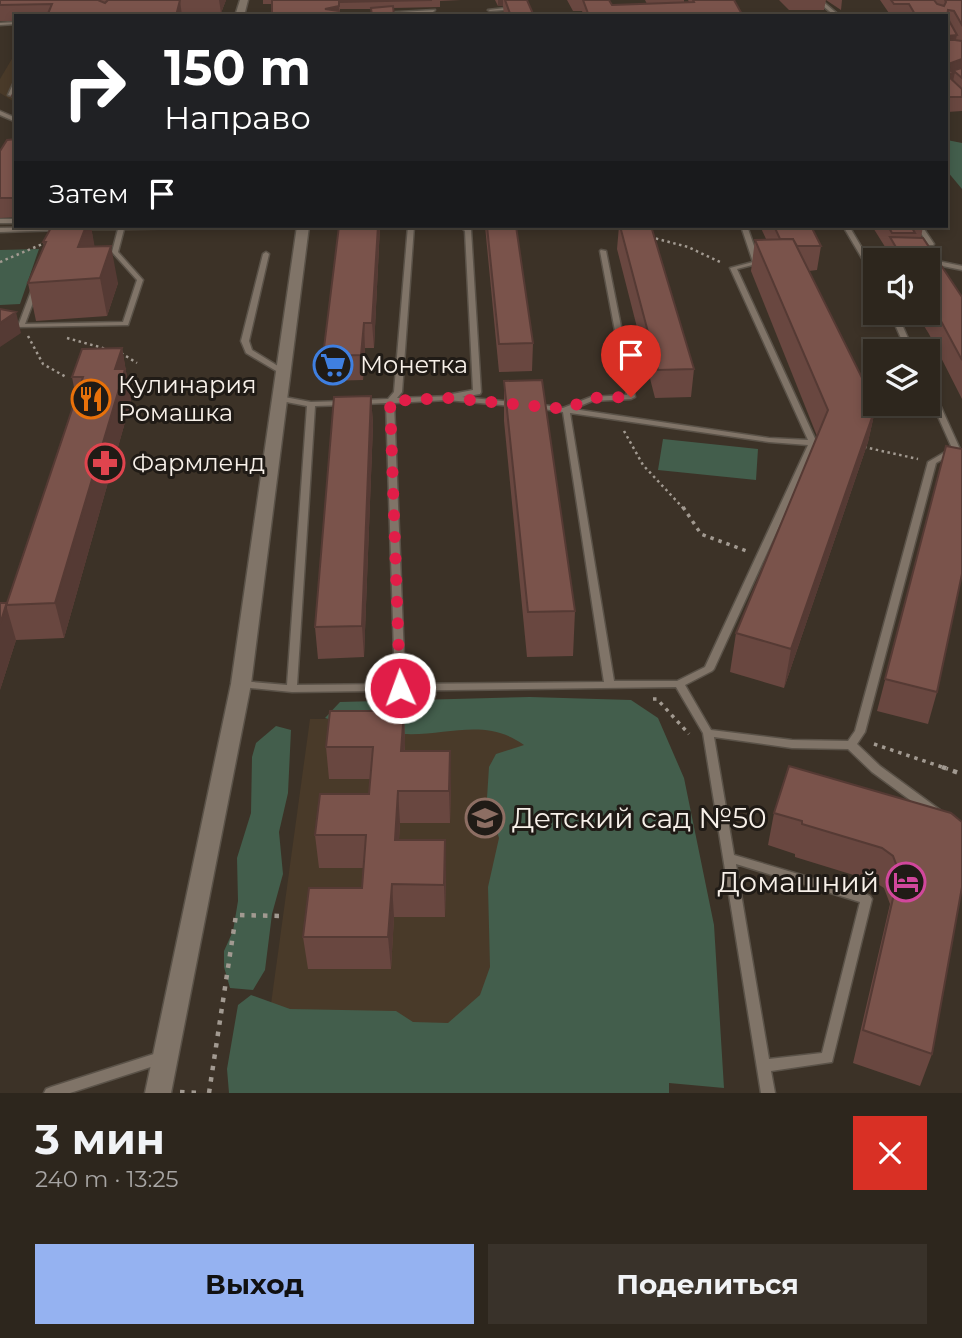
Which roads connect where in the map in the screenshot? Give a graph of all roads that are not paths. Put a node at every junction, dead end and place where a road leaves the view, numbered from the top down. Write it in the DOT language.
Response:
graph roads {
  1 [pos="486,0"];
  2 [pos="523,0"];
  3 [pos="818,0"];
  4 [pos="433,11"];
  5 [pos="491,13"];
  6 [pos="371,14"];
  7 [pos="836,14"];
  8 [pos="121,228"];
  9 [pos="303,228"];
  10 [pos="411,228"];
  11 [pos="466,228"];
  12 [pos="745,228"];
  13 [pos="847,228"];
  14 [pos="920,228"];
  15 [pos="55,229"];
  16 [pos="0,230"];
  17 [pos="54,242"];
  18 [pos="931,244"];
  19 [pos="603,251"];
  20 [pos="863,252"];
  21 [pos="266,254"];
  22 [pos="940,263"];
  23 [pos="962,268"];
  24 [pos="39,278"];
  25 [pos="283,373"];
  26 [pos="279,398"];
  27 [pos="447,398"];
  28 [pos="390,401"];
  29 [pos="311,404"];
  30 [pos="566,409"];
  31 [pos="940,413"];
  32 [pos="813,443"];
  33 [pos="609,683"];
  34 [pos="241,684"];
  35 [pos="679,684"];
  36 [pos="400,688"];
  37 [pos="292,689"];
  38 [pos="708,733"];
  39 [pos="853,742"];
  40 [pos="949,822"];
  41 [pos="729,858"];
  42 [pos="165,1057"];
  43 [pos="764,1066"];
  44 [pos="51,1093"];
  45 [pos="158,1093"];
  46 [pos="768,1093"];
  1 -- 5 [label="lane"];
  2 -- 5 [label="lane"];
  3 -- 7 [label="lane"];
  4 -- 6 [label="lane"];
  8 -- 15 [label="lane"];
  8 -- 24 [label="lane"];
  9 -- 25 [label="street"];
  10 -- 28 [label="lane"];
  11 -- 27 [label="lane"];
  12 -- 32 [label="lane"];
  13 -- 20 [label="lane"];
  14 -- 18 [label="lane"];
  15 -- 16 [label="lane"];
  15 -- 17 [label="lane"];
  19 -- 30 [label="lane"];
  21 -- 25 [label="lane"];
  22 -- 23 [label="lane"];
  25 -- 26 [label="street"];
  26 -- 29 [label="lane"];
  26 -- 34 [label="street"];
  27 -- 28 [label="lane"];
  27 -- 30 [label="lane"];
  28 -- 29 [label="lane"];
  28 -- 36 [label="lane"];
  29 -- 37 [label="lane"];
  30 -- 32 [label="lane"];
  30 -- 33 [label="lane"];
  31 -- 39 [label="lane"];
  32 -- 35 [label="lane"];
  33 -- 35 [label="lane"];
  33 -- 36 [label="lane"];
  34 -- 37 [label="lane"];
  34 -- 42 [label="street"];
  35 -- 38 [label="lane"];
  36 -- 37 [label="lane"];
  38 -- 39 [label="lane"];
  38 -- 41 [label="lane"];
  39 -- 40 [label="lane"];
  41 -- 43 [label="lane"];
  41 -- 43 [label="lane"];
  42 -- 44 [label="lane"];
  42 -- 45 [label="street"];
  43 -- 46 [label="lane"];
}
